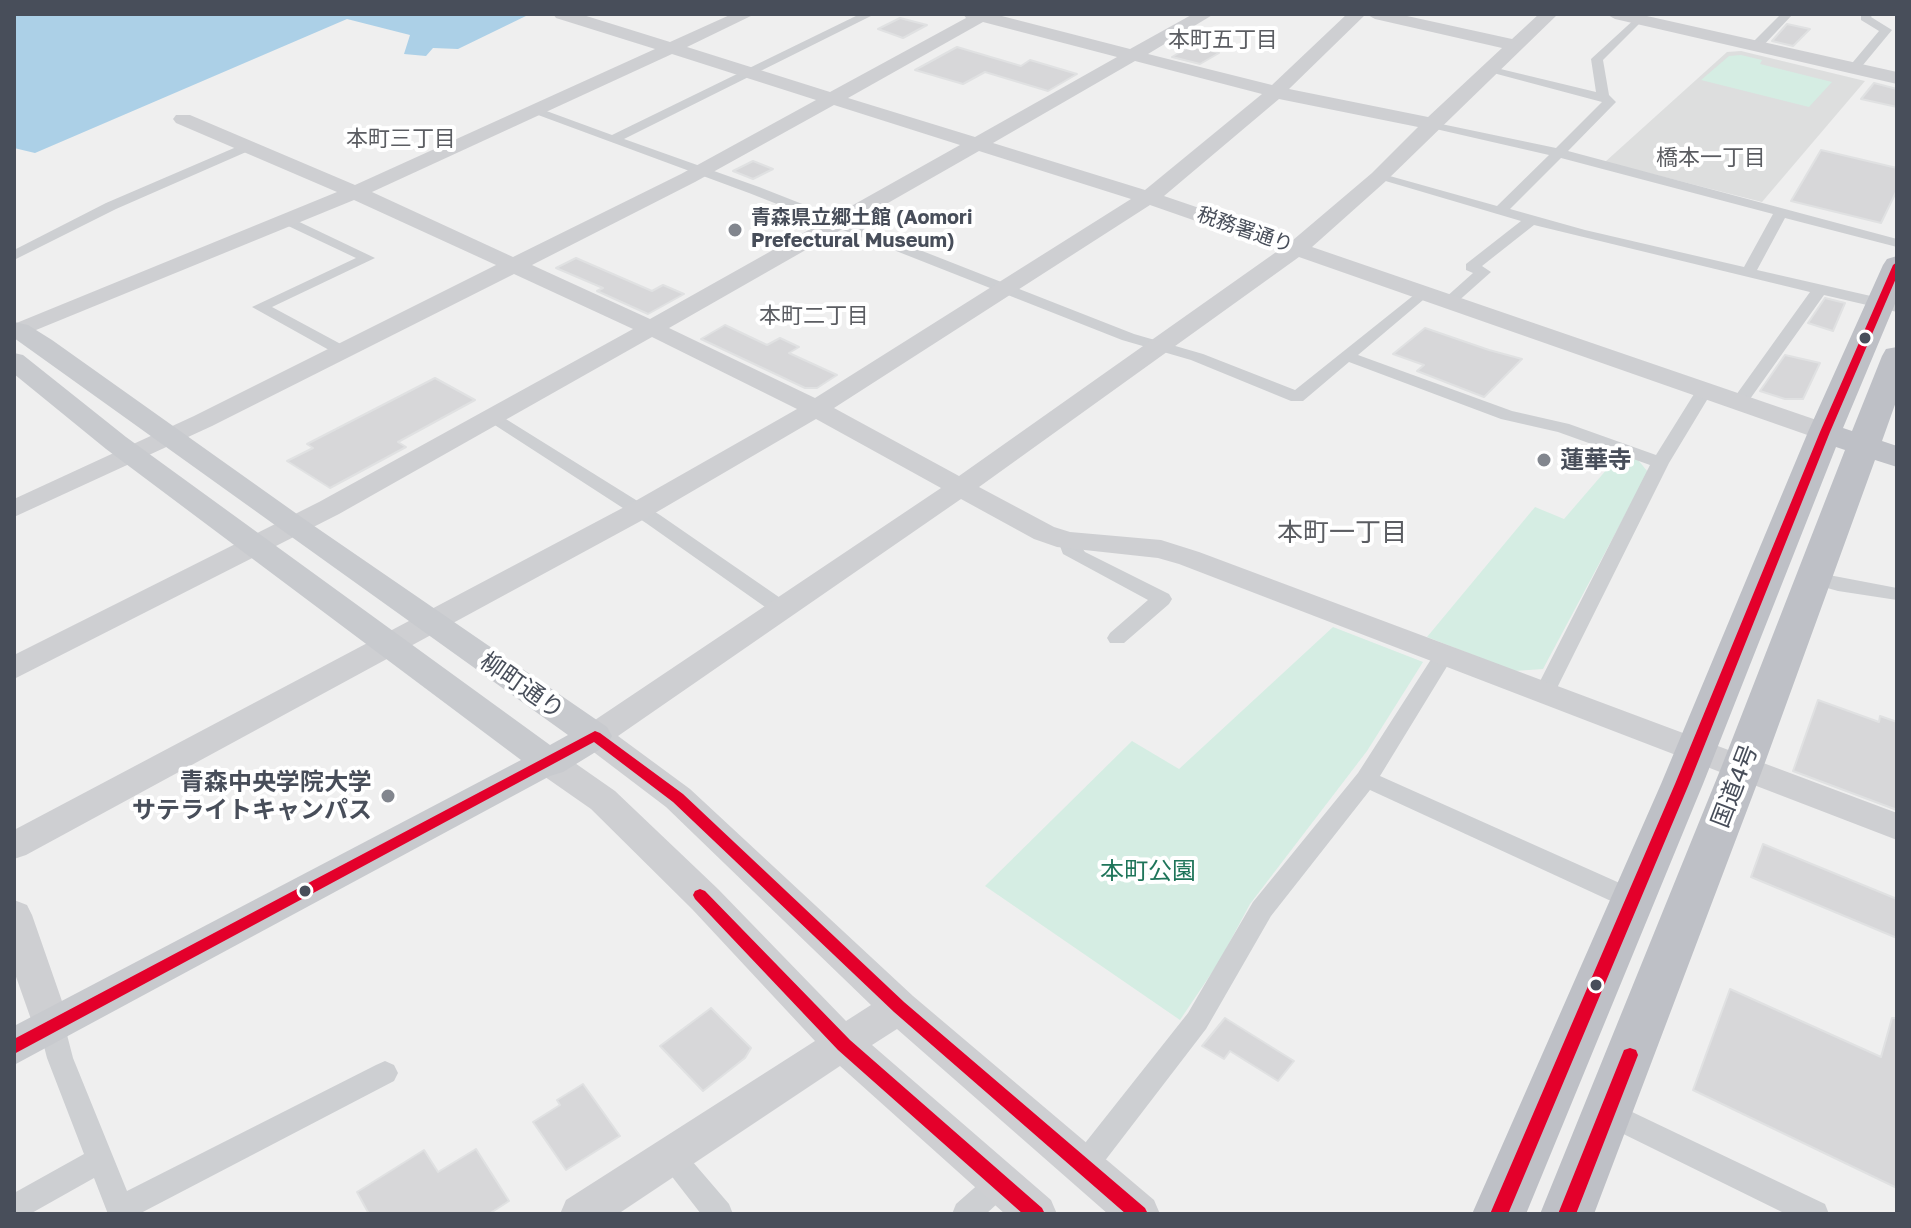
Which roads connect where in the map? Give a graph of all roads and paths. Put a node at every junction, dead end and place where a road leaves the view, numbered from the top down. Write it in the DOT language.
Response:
graph roads {
  1 [pos="562,14"];
  2 [pos="725,14"];
  3 [pos="746,14"];
  4 [pos="869,14"];
  5 [pos="1205,14"];
  6 [pos="1357,14"];
  7 [pos="1375,14"];
  8 [pos="1549,14"];
  9 [pos="1615,14"];
  10 [pos="1787,14"];
  11 [pos="1867,14"];
  12 [pos="979,15"];
  13 [pos="1638,19"];
  14 [pos="1514,45"];
  15 [pos="667,46"];
  16 [pos="1756,46"];
  17 [pos="1131,56"];
  18 [pos="1854,68"];
  19 [pos="1488,70"];
  20 [pos="752,72"];
  21 [pos="1897,78"];
  22 [pos="1275,92"];
  23 [pos="1603,97"];
  24 [pos="833,98"];
  25 [pos="536,112"];
  26 [pos="183,119"];
  27 [pos="1432,124"];
  28 [pos="613,139"];
  29 [pos="980,144"];
  30 [pos="248,146"];
  31 [pos="1559,153"];
  32 [pos="702,171"];
  33 [pos="1379,177"];
  34 [pos="348,189"];
  35 [pos="1148,198"];
  36 [pos="1500,211"];
  37 [pos="1782,211"];
  38 [pos="1532,220"];
  39 [pos="289,221"];
  40 [pos="839,223"];
  41 [pos="1897,243"];
  42 [pos="1297,248"];
  43 [pos="14,256"];
  44 [pos="517,265"];
  45 [pos="1897,265"];
  46 [pos="1748,273"];
  47 [pos="1006,289"];
  48 [pos="1820,289"];
  49 [pos="1424,292"];
  50 [pos="1450,301"];
  51 [pos="1889,305"];
  52 [pos="15,328"];
  53 [pos="652,328"];
  54 [pos="1160,346"];
  55 [pos="344,352"];
  56 [pos="1347,356"];
  57 [pos="1897,356"];
  58 [pos="14,361"];
  59 [pos="1705,390"];
  60 [pos="1739,402"];
  61 [pos="815,409"];
  62 [pos="493,416"];
  63 [pos="168,438"];
  64 [pos="1861,444"];
  65 [pos="132,455"];
  66 [pos="1660,463"];
  67 [pos="961,487"];
  68 [pos="14,509"];
  69 [pos="640,510"];
  70 [pos="293,526"];
  71 [pos="1067,541"];
  72 [pos="255,546"];
  73 [pos="1813,578"];
  74 [pos="1897,594"];
  75 [pos="782,609"];
  76 [pos="429,622"];
  77 [pos="1117,638"];
  78 [pos="387,644"];
  79 [pos="1444,655"];
  80 [pos="14,668"];
  81 [pos="1545,693"];
  82 [pos="595,736"];
  83 [pos="1696,751"];
  84 [pos="550,763"];
  85 [pos="1742,768"];
  86 [pos="1366,779"];
  87 [pos="1897,827"];
  88 [pos="14,846"];
  89 [pos="1633,900"];
  90 [pos="14,917"];
  91 [pos="899,1007"];
  92 [pos="52,1027"];
  93 [pos="844,1045"];
  94 [pos="14,1047"];
  95 [pos="385,1073"];
  96 [pos="1607,1112"];
  97 [pos="670,1156"];
  98 [pos="99,1160"];
  99 [pos="1084,1166"];
  100 [pos="1000,1183"];
  101 [pos="14,1208"];
  102 [pos="121,1211"];
  103 [pos="581,1214"];
  104 [pos="719,1214"];
  105 [pos="966,1214"];
  106 [pos="1036,1214"];
  107 [pos="1139,1214"];
  108 [pos="1499,1214"];
  109 [pos="1567,1214"];
  110 [pos="1815,1214"];
  1 -- 15 [label="street, 税務署通り"];
  2 -- 15 [label="street"];
  3 -- 15 [label="street"];
  4 -- 20 [label="street"];
  5 -- 17 [label="street"];
  6 -- 22 [label="street"];
  7 -- 14 [label="street"];
  8 -- 14 [label="street"];
  9 -- 13 [label="street"];
  10 -- 16 [label="street"];
  11 -- 18 [label="street"];
  12 -- 17 [label="street"];
  12 -- 24 [label="street"];
  13 -- 16 [label="street"];
  13 -- 23 [label="street"];
  14 -- 19 [label="street"];
  15 -- 20 [label="street, 税務署通り"];
  15 -- 25 [label="street"];
  15 -- 34 [label="street"];
  16 -- 18 [label="street"];
  17 -- 22 [label="street"];
  17 -- 29 [label="street"];
  18 -- 21 [label="street"];
  19 -- 23 [label="street"];
  19 -- 27 [label="street"];
  20 -- 24 [label="street, 税務署通り"];
  20 -- 28 [label="street"];
  22 -- 27 [label="street"];
  22 -- 35 [label="street"];
  23 -- 31 [label="street"];
  24 -- 29 [label="street, 税務署通り"];
  24 -- 32 [label="street"];
  25 -- 28 [label="street"];
  25 -- 34 [label="street"];
  26 -- 30 [label="street"];
  27 -- 31 [label="street"];
  27 -- 33 [label="street"];
  28 -- 32 [label="street"];
  29 -- 35 [label="street, 税務署通り"];
  29 -- 40 [label="street"];
  30 -- 34 [label="street"];
  30 -- 43 [label="street"];
  31 -- 36 [label="street"];
  31 -- 37 [label="street"];
  32 -- 40 [label="street"];
  32 -- 44 [label="street"];
  33 -- 36 [label="street"];
  33 -- 42 [label="street"];
  34 -- 39 [label="street"];
  34 -- 44 [label="street"];
  34 -- 52 [label="street"];
  35 -- 42 [label="street, 税務署通り"];
  35 -- 47 [label="street"];
  36 -- 38 [label="street"];
  37 -- 41 [label="street"];
  37 -- 46 [label="street"];
  38 -- 46 [label="street"];
  38 -- 50 [label="street"];
  39 -- 52 [label="street"];
  39 -- 55 [label="street"];
  40 -- 47 [label="street"];
  40 -- 53 [label="street"];
  42 -- 49 [label="street, 税務署通り"];
  42 -- 54 [label="street"];
  44 -- 53 [label="street"];
  44 -- 55 [label="street"];
  45 -- 51 [label="highway, 国道4号"];
  46 -- 48 [label="street"];
  47 -- 54 [label="street"];
  47 -- 61 [label="street"];
  48 -- 51 [label="street"];
  48 -- 60 [label="street"];
  49 -- 50 [label="street, 税務署通り"];
  49 -- 56 [label="street"];
  50 -- 59 [label="street, 税務署通り"];
  51 -- 64 [label="highway, 国道4号"];
  52 -- 63 [label="main road, 柳町通り"];
  53 -- 61 [label="street"];
  53 -- 62 [label="street"];
  54 -- 56 [label="street"];
  54 -- 67 [label="street"];
  55 -- 63 [label="street"];
  56 -- 66 [label="street"];
  57 -- 64 [label="highway, 国道4号"];
  58 -- 65 [label="main road, 柳町通り"];
  59 -- 60 [label="street, 税務署通り"];
  59 -- 66 [label="street"];
  60 -- 64 [label="street, 税務署通り"];
  61 -- 67 [label="street"];
  61 -- 69 [label="street"];
  62 -- 69 [label="street"];
  62 -- 70 [label="street"];
  63 -- 65 [label="street"];
  63 -- 70 [label="main road, 柳町通り"];
  64 -- 73 [label="highway, 国道4号"];
  64 -- 83 [label="highway, 国道4号"];
  65 -- 68 [label="street"];
  65 -- 72 [label="main road, 柳町通り"];
  66 -- 81 [label="street"];
  67 -- 71 [label="street"];
  67 -- 75 [label="street"];
  69 -- 75 [label="street"];
  69 -- 76 [label="street"];
  70 -- 72 [label="street"];
  70 -- 76 [label="main road, 柳町通り"];
  71 -- 77 [label="street"];
  71 -- 79 [label="street"];
  72 -- 78 [label="main road, 柳町通り"];
  72 -- 80 [label="street"];
  73 -- 74 [label="street"];
  73 -- 85 [label="highway, 国道4号"];
  75 -- 82 [label="street"];
  76 -- 78 [label="street"];
  76 -- 82 [label="main road, 柳町通り"];
  78 -- 84 [label="main road, 柳町通り"];
  78 -- 88 [label="street"];
  79 -- 81 [label="street"];
  79 -- 86 [label="street"];
  81 -- 83 [label="street"];
  82 -- 84 [label="main road"];
  82 -- 91 [label="street, 柳町通り"];
  83 -- 85 [label="street"];
  83 -- 89 [label="highway, 国道4号"];
  84 -- 92 [label="main road"];
  84 -- 93 [label="street, 柳町通り"];
  85 -- 87 [label="street"];
  85 -- 96 [label="highway, 国道4号"];
  86 -- 89 [label="street"];
  86 -- 99 [label="street"];
  89 -- 108 [label="highway, 国道4号"];
  90 -- 92 [label="street"];
  91 -- 93 [label="street"];
  91 -- 99 [label="street, 柳町通り"];
  92 -- 94 [label="main road"];
  92 -- 98 [label="street"];
  93 -- 97 [label="street"];
  93 -- 100 [label="street, 柳町通り"];
  95 -- 102 [label="street"];
  96 -- 109 [label="highway, 国道4号"];
  96 -- 110 [label="street"];
  97 -- 103 [label="street"];
  97 -- 104 [label="street"];
  98 -- 101 [label="street"];
  98 -- 102 [label="street"];
  99 -- 107 [label="street, 柳町通り"];
  100 -- 105 [label="street"];
  100 -- 106 [label="street, 柳町通り"];
}
